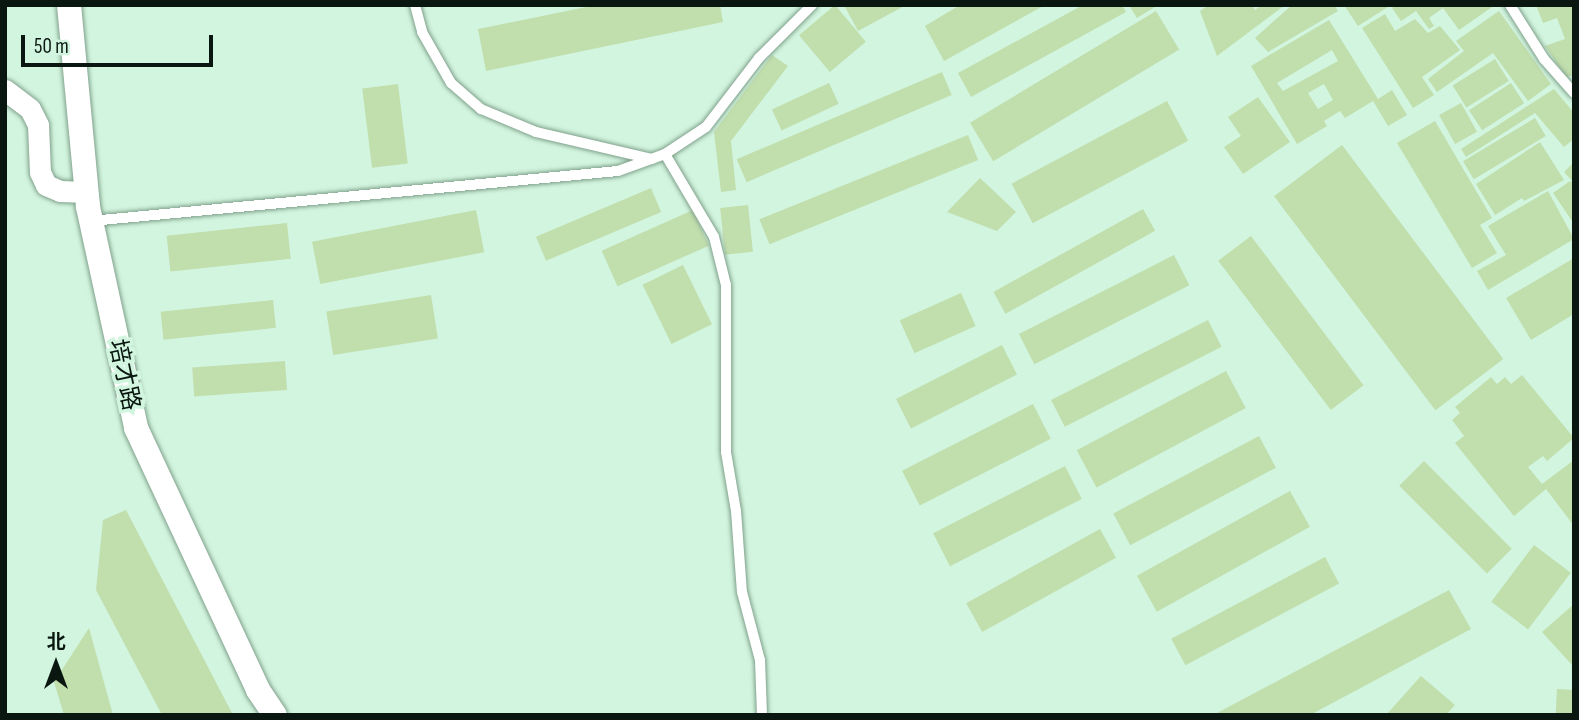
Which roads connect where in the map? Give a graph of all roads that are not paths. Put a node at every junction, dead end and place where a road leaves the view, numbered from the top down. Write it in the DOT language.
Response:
graph roads {
  1 [pos="69,5"];
  2 [pos="415,5"];
  3 [pos="812,5"];
  4 [pos="1510,5"];
  5 [pos="5,90"];
  6 [pos="1574,93"];
  7 [pos="666,154"];
  8 [pos="652,159"];
  9 [pos="86,192"];
  10 [pos="91,221"];
  11 [pos="275,715"];
  12 [pos="762,715"];
  1 -- 9 [label="street, 培才路"];
  2 -- 8 [label="lane"];
  3 -- 7 [label="lane"];
  4 -- 6 [label="lane"];
  5 -- 9 [label="street"];
  7 -- 8 [label="lane"];
  7 -- 12 [label="lane"];
  8 -- 10 [label="lane"];
  9 -- 10 [label="street, 培才路"];
  10 -- 11 [label="street, 培才路"];
}
